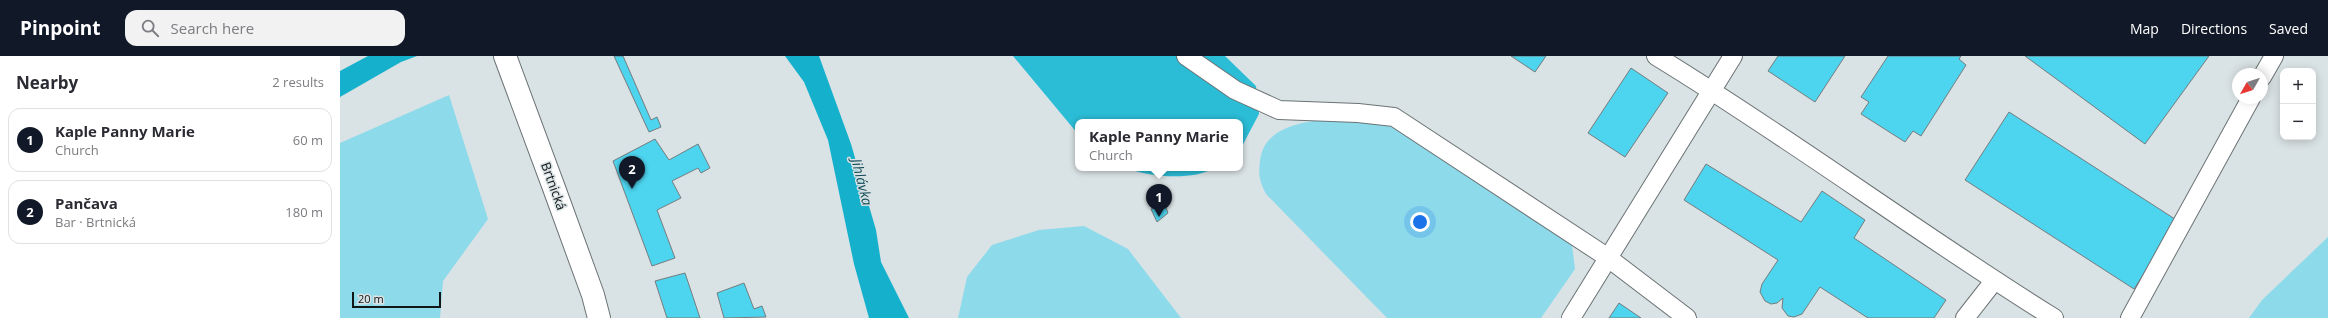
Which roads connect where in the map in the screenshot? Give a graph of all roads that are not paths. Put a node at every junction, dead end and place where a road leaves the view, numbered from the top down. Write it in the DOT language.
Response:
graph roads {
  1 [pos="505,56"];
  2 [pos="1186,56"];
  3 [pos="1656,56"];
  4 [pos="1733,56"];
  5 [pos="2274,56"];
  6 [pos="2267,68"];
  7 [pos="1712,90"];
  8 [pos="2247,104"];
  9 [pos="1607,257"];
  10 [pos="1994,281"];
  11 [pos="599,318"];
  12 [pos="1571,318"];
  13 [pos="1687,318"];
  14 [pos="1965,318"];
  15 [pos="2054,318"];
  16 [pos="2130,318"];
  1 -- 11 [label="main road, Brtnická"];
  2 -- 9 [label="lane"];
  3 -- 7 [label="lane"];
  4 -- 7 [label="lane"];
  5 -- 6 [label="lane"];
  7 -- 9 [label="lane"];
  7 -- 10 [label="lane"];
  8 -- 16 [label="lane"];
  9 -- 12 [label="lane"];
  9 -- 13 [label="lane"];
  10 -- 14 [label="lane"];
  10 -- 15 [label="lane"];
}
